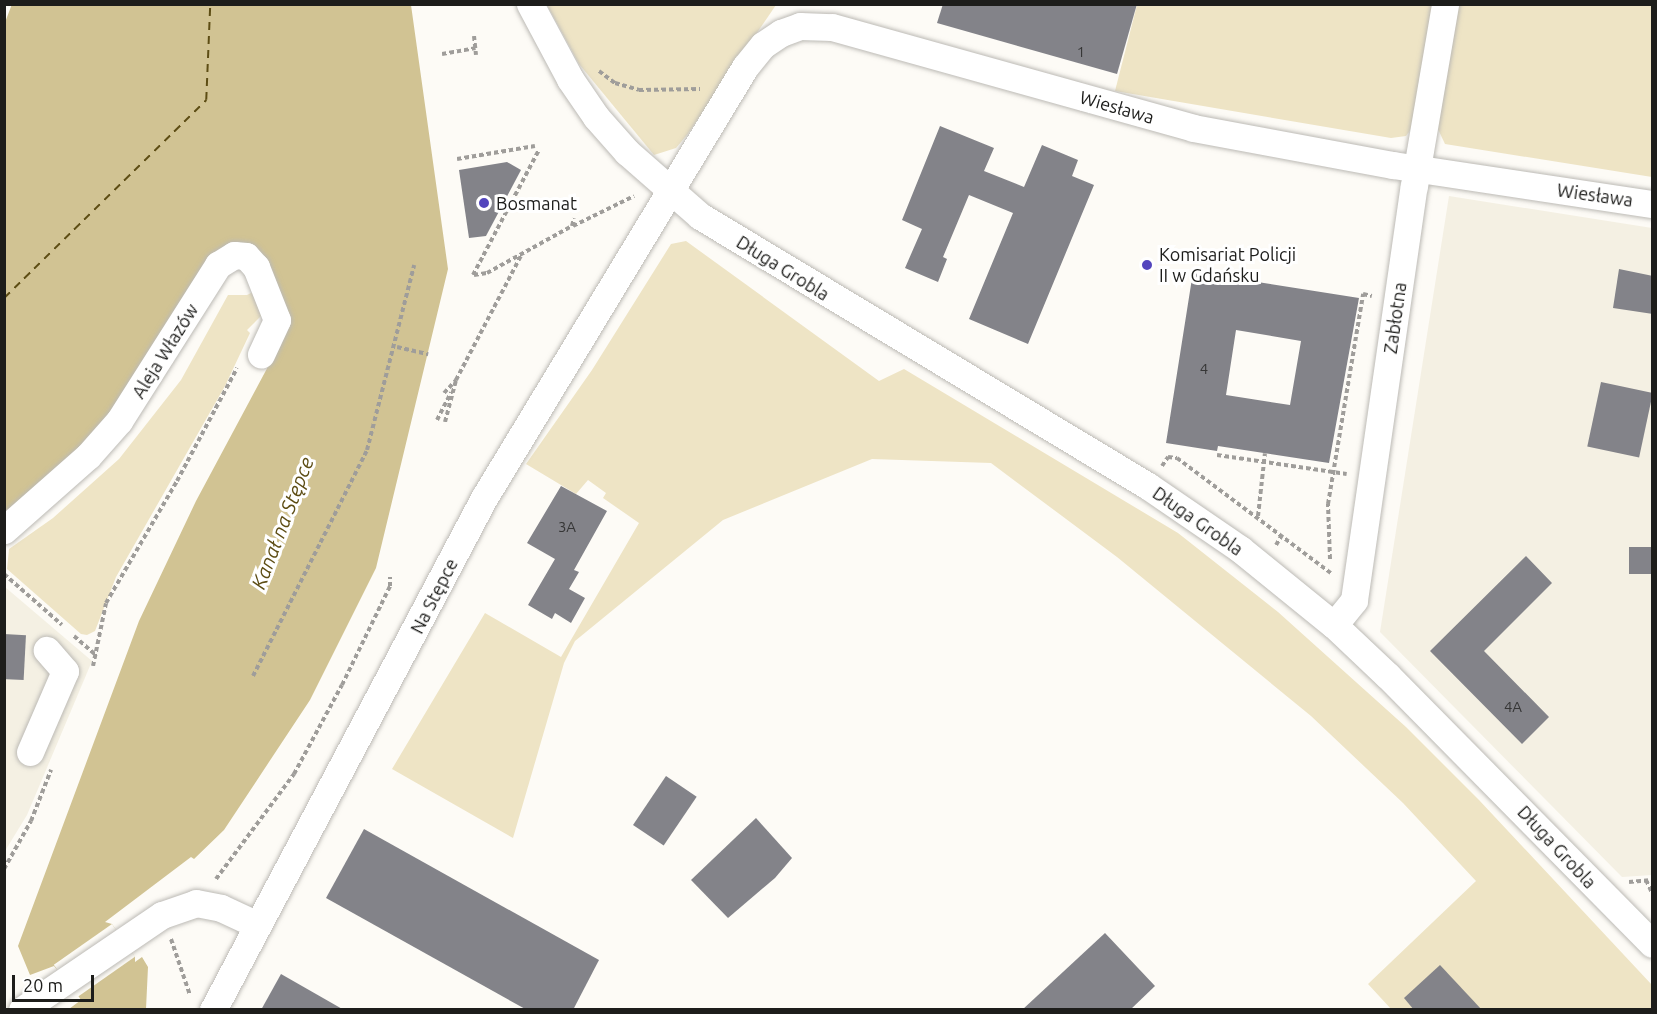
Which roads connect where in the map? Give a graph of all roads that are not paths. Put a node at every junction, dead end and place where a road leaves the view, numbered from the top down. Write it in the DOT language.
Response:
graph roads {
  1 [pos="530,4"];
  2 [pos="1445,4"];
  3 [pos="1417,169"];
  4 [pos="666,188"];
  5 [pos="1653,204"];
  6 [pos="251,356"];
  7 [pos="4,530"];
  8 [pos="1334,626"];
  9 [pos="47,650"];
  10 [pos="30,752"];
  11 [pos="255,924"];
  12 [pos="1653,944"];
  13 [pos="202,1004"];
  14 [pos="22,1010"];
  1 -- 4 [label="street, Długa Grobla"];
  2 -- 3 [label="street, Zabłotna"];
  3 -- 4 [label="street, Wiesława"];
  3 -- 5 [label="street, Wiesława"];
  3 -- 8 [label="street, Zabłotna"];
  4 -- 8 [label="street, Długa Grobla"];
  4 -- 11 [label="street, Na Stępce"];
  6 -- 7 [label="street, Aleja Włazów"];
  8 -- 12 [label="street, Długa Grobla"];
  9 -- 10 [label="street"];
  11 -- 13 [label="street, Na Stępce"];
  11 -- 14 [label="street"];
}
